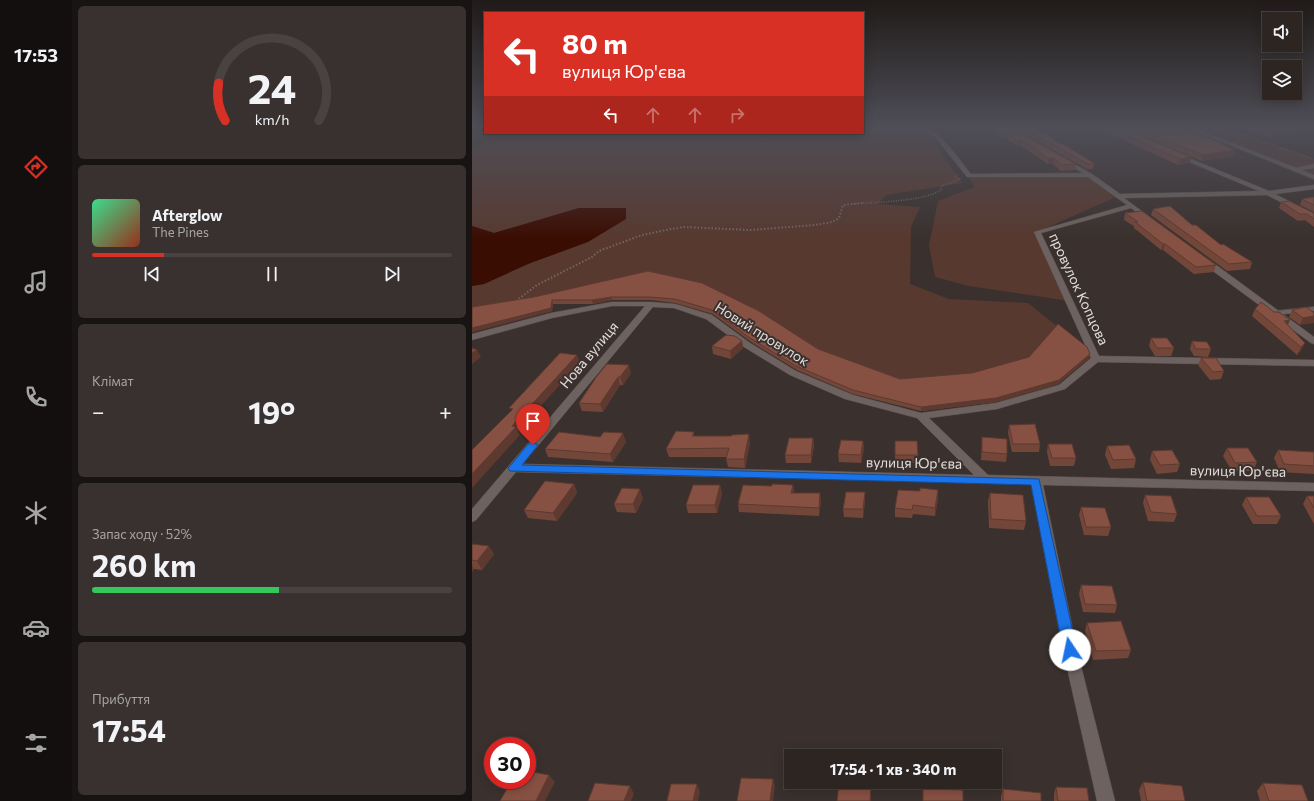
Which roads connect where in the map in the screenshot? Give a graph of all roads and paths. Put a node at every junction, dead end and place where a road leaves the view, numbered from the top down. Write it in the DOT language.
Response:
graph roads {
  1 [pos="960,164"];
  2 [pos="1072,164"];
  3 [pos="1199,164"];
  4 [pos="1283,164"];
  5 [pos="1314,166"];
  6 [pos="1295,169"];
  7 [pos="962,174"];
  8 [pos="1090,175"];
  9 [pos="1314,177"];
  10 [pos="1314,187"];
  11 [pos="1268,193"];
  12 [pos="1118,196"];
  13 [pos="1132,206"];
  14 [pos="1314,217"];
  15 [pos="1157,225"];
  16 [pos="1200,257"];
  17 [pos="513,304"];
  18 [pos="651,304"];
  19 [pos="1314,309"];
  20 [pos="1276,313"];
  21 [pos="472,337"];
  22 [pos="1314,341"];
  23 [pos="1096,359"];
  24 [pos="1314,363"];
  25 [pos="921,416"];
  26 [pos="514,468"];
  27 [pos="986,480"];
  28 [pos="1036,482"];
  29 [pos="1314,487"];
  30 [pos="472,517"];
  31 [pos="1106,801"];
  1 -- 8 [label="street"];
  2 -- 8 [label="street"];
  3 -- 11 [label="street"];
  4 -- 6 [label="street"];
  5 -- 6 [label="street"];
  6 -- 9 [label="street"];
  7 -- 17 [label="path"];
  8 -- 12 [label="street"];
  10 -- 11 [label="street"];
  11 -- 12 [label="street"];
  11 -- 14 [label="street"];
  12 -- 13 [label="street"];
  13 -- 15 [label="street"];
  13 -- 23 [label="street, провулок Копцова"];
  16 -- 20 [label="street"];
  18 -- 21 [label="street, Новий провулок"];
  18 -- 25 [label="street, Новий провулок"];
  18 -- 26 [label="street, Нова вулиця"];
  19 -- 20 [label="lane"];
  20 -- 22 [label="street"];
  23 -- 24 [label="street, провулок Копцова"];
  23 -- 25 [label="street"];
  25 -- 27 [label="street, Новий провулок"];
  26 -- 27 [label="street, вулиця Юр'єва"];
  26 -- 30 [label="street, Нова вулиця"];
  27 -- 28 [label="street, вулиця Юр'єва"];
  28 -- 29 [label="street, вулиця Юр'єва"];
  28 -- 31 [label="street"];
}
